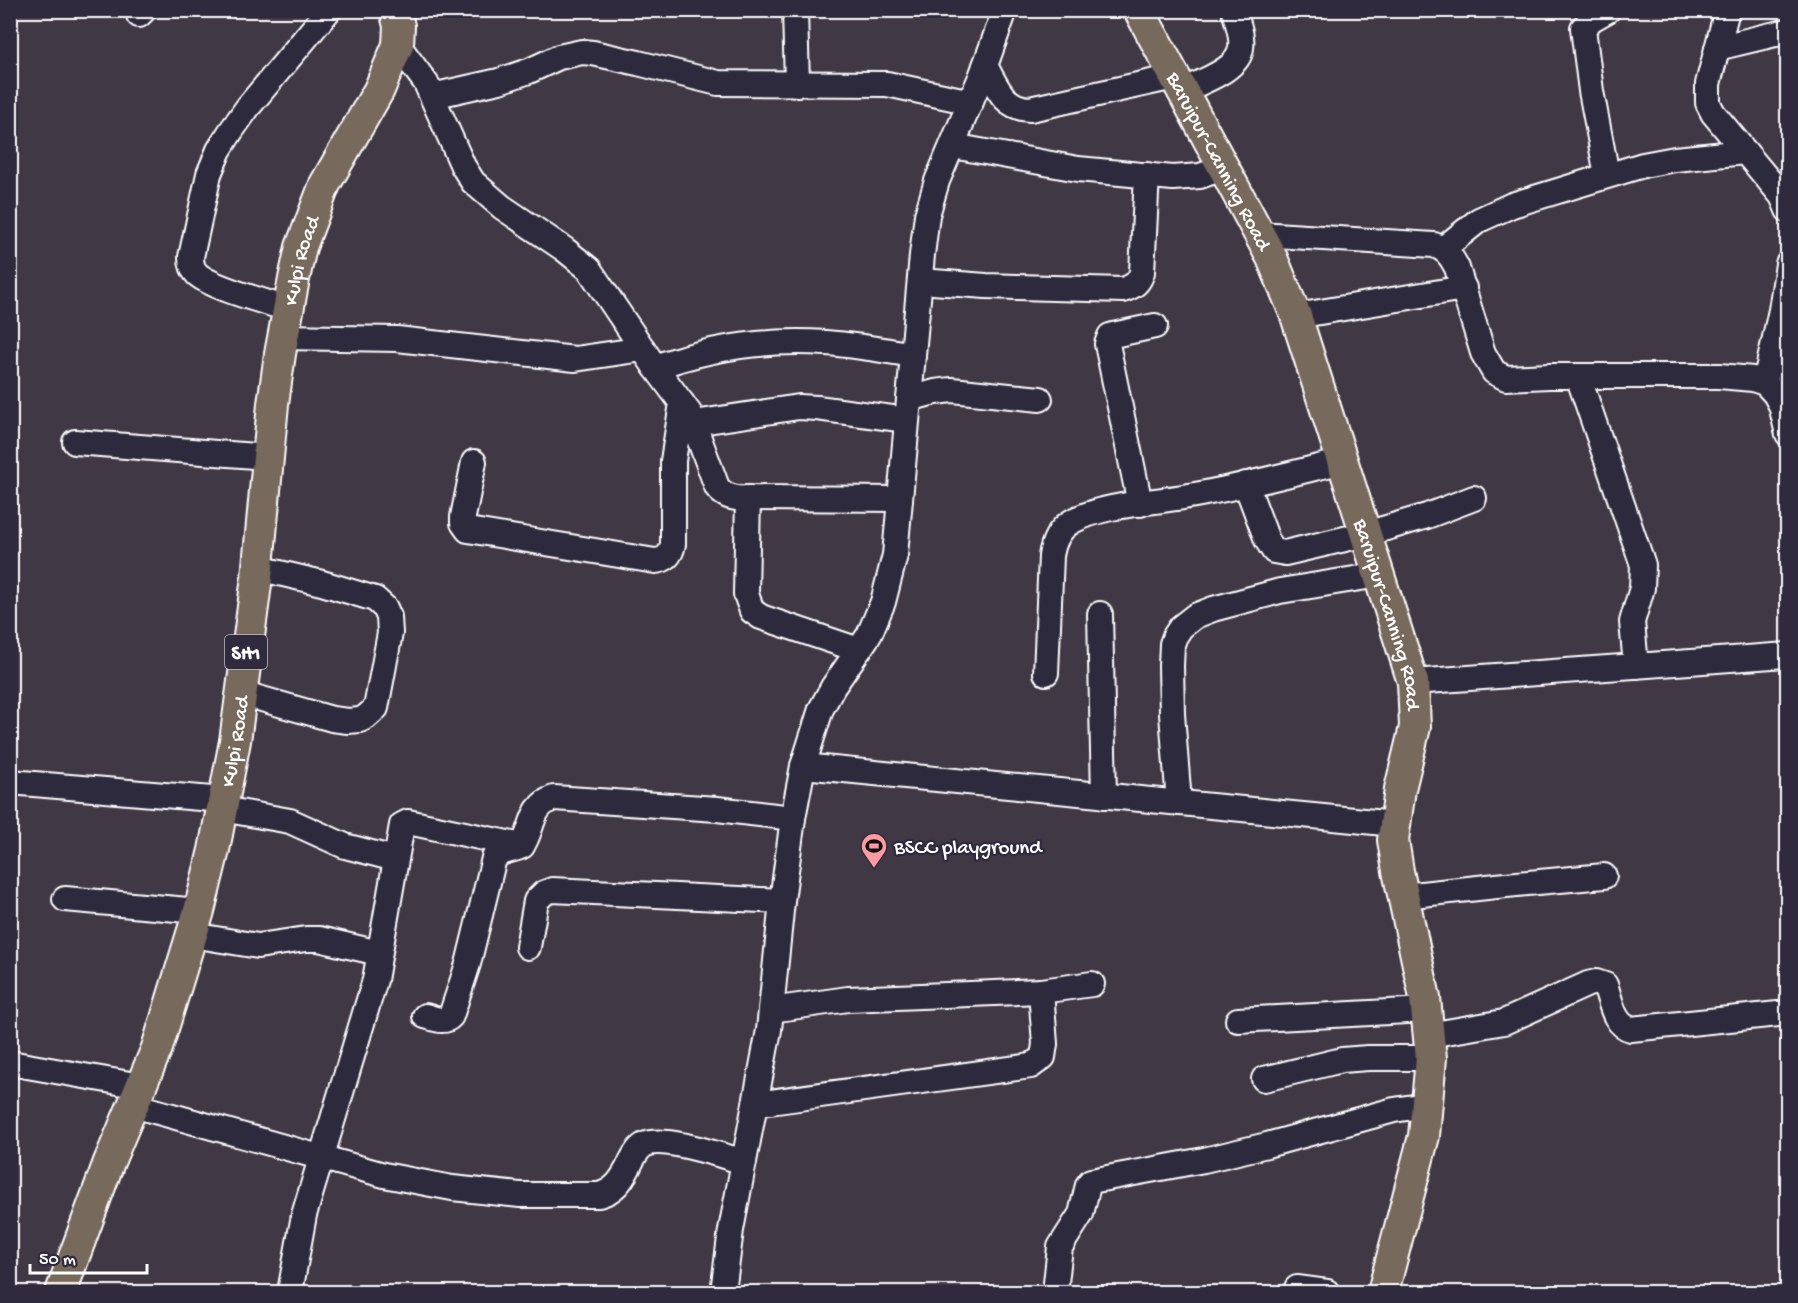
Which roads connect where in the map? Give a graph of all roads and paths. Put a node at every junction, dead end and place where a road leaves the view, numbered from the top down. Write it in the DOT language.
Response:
graph roads {
  1 [pos="329,10"];
  2 [pos="395,10"];
  3 [pos="795,10"];
  4 [pos="1005,10"];
  5 [pos="1139,10"];
  6 [pos="1234,10"];
  7 [pos="1608,10"];
  8 [pos="1727,10"];
  9 [pos="1788,31"];
  10 [pos="398,45"];
  11 [pos="1717,48"];
  12 [pos="985,66"];
  13 [pos="797,84"];
  14 [pos="1178,84"];
  15 [pos="432,96"];
  16 [pos="971,102"];
  17 [pos="953,146"];
  18 [pos="1745,152"];
  19 [pos="1224,168"];
  20 [pos="1147,175"];
  21 [pos="1608,175"];
  22 [pos="1788,210"];
  23 [pos="1259,234"];
  24 [pos="1444,248"];
  25 [pos="1788,264"];
  26 [pos="920,281"];
  27 [pos="1464,288"];
  28 [pos="1296,315"];
  29 [pos="286,323"];
  30 [pos="1155,326"];
  31 [pos="913,355"];
  32 [pos="649,358"];
  33 [pos="1578,376"];
  34 [pos="1765,383"];
  35 [pos="1040,399"];
  36 [pos="908,410"];
  37 [pos="688,413"];
  38 [pos="1788,434"];
  39 [pos="75,442"];
  40 [pos="268,458"];
  41 [pos="1343,461"];
  42 [pos="474,462"];
  43 [pos="1246,484"];
  44 [pos="748,498"];
  45 [pos="1474,498"];
  46 [pos="900,499"];
  47 [pos="1140,504"];
  48 [pos="1366,534"];
  49 [pos="258,568"];
  50 [pos="1379,575"];
  51 [pos="1100,614"];
  52 [pos="859,650"];
  53 [pos="1788,656"];
  54 [pos="1636,666"];
  55 [pos="1046,673"];
  56 [pos="1413,682"];
  57 [pos="241,693"];
  58 [pos="803,766"];
  59 [pos="10,782"];
  60 [pos="1104,796"];
  61 [pos="1179,803"];
  62 [pos="223,805"];
  63 [pos="794,818"];
  64 [pos="1395,824"];
  65 [pos="522,846"];
  66 [pos="395,859"];
  67 [pos="1604,876"];
  68 [pos="1403,896"];
  69 [pos="64,899"];
  70 [pos="783,901"];
  71 [pos="196,923"];
  72 [pos="528,947"];
  73 [pos="379,953"];
  74 [pos="1092,984"];
  75 [pos="1041,991"];
  76 [pos="771,1010"];
  77 [pos="1788,1013"];
  78 [pos="425,1016"];
  79 [pos="1238,1020"];
  80 [pos="1428,1034"];
  81 [pos="10,1063"];
  82 [pos="1264,1079"];
  83 [pos="137,1096"];
  84 [pos="755,1104"];
  85 [pos="1426,1105"];
  86 [pos="321,1158"];
  87 [pos="744,1162"];
  88 [pos="1297,1288"];
  89 [pos="61,1293"];
  90 [pos="290,1293"];
  91 [pos="723,1293"];
  92 [pos="1055,1293"];
  93 [pos="1327,1293"];
  94 [pos="1383,1293"];
  1 -- 29 [label="street"];
  2 -- 10 [label="main road, Kulpi Road / SH1"];
  3 -- 13 [label="street"];
  4 -- 12 [label="street"];
  5 -- 14 [label="main road, Baruipur-Canning Road"];
  6 -- 14 [label="street"];
  7 -- 21 [label="street"];
  8 -- 11 [label="street"];
  9 -- 11 [label="street"];
  10 -- 15 [label="street"];
  10 -- 29 [label="main road, Kulpi Road / SH1"];
  11 -- 18 [label="street"];
  12 -- 14 [label="street"];
  12 -- 16 [label="street"];
  13 -- 15 [label="street"];
  13 -- 16 [label="street"];
  14 -- 19 [label="main road, Baruipur-Canning Road"];
  15 -- 32 [label="street"];
  16 -- 17 [label="street"];
  17 -- 20 [label="street"];
  17 -- 26 [label="street"];
  18 -- 21 [label="street"];
  18 -- 22 [label="street"];
  19 -- 20 [label="street"];
  19 -- 23 [label="main road, Baruipur-Canning Road"];
  20 -- 26 [label="street"];
  21 -- 24 [label="street"];
  23 -- 24 [label="street"];
  23 -- 28 [label="main road, Baruipur-Canning Road"];
  24 -- 27 [label="street"];
  25 -- 34 [label="street"];
  26 -- 31 [label="street"];
  27 -- 28 [label="street"];
  27 -- 33 [label="street"];
  28 -- 41 [label="main road, Baruipur-Canning Road"];
  29 -- 32 [label="street"];
  29 -- 40 [label="main road, Kulpi Road / SH1"];
  30 -- 47 [label="street"];
  31 -- 32 [label="street"];
  31 -- 36 [label="street"];
  32 -- 37 [label="street"];
  33 -- 34 [label="street"];
  33 -- 54 [label="street"];
  34 -- 38 [label="street"];
  35 -- 36 [label="street"];
  36 -- 37 [label="street"];
  36 -- 46 [label="street"];
  37 -- 42 [label="street"];
  37 -- 44 [label="street"];
  39 -- 40 [label="street"];
  40 -- 49 [label="main road, Kulpi Road / SH1"];
  41 -- 43 [label="street"];
  41 -- 48 [label="main road, Baruipur-Canning Road"];
  43 -- 47 [label="street"];
  43 -- 48 [label="street"];
  44 -- 46 [label="street"];
  44 -- 52 [label="street"];
  45 -- 48 [label="street"];
  46 -- 52 [label="street"];
  47 -- 55 [label="street"];
  48 -- 50 [label="main road, Baruipur-Canning Road"];
  49 -- 57 [label="main road, Kulpi Road / SH1"];
  49 -- 57 [label="street"];
  50 -- 56 [label="main road, Baruipur-Canning Road"];
  50 -- 61 [label="street"];
  51 -- 60 [label="street"];
  52 -- 58 [label="street"];
  53 -- 54 [label="street"];
  54 -- 56 [label="street"];
  56 -- 64 [label="main road, Baruipur-Canning Road"];
  57 -- 62 [label="main road, Kulpi Road / SH1"];
  58 -- 60 [label="street"];
  58 -- 63 [label="street"];
  59 -- 62 [label="street"];
  60 -- 61 [label="street"];
  61 -- 64 [label="street"];
  62 -- 66 [label="street"];
  62 -- 71 [label="main road, Kulpi Road / SH1"];
  63 -- 65 [label="street"];
  63 -- 70 [label="street"];
  64 -- 68 [label="main road, Baruipur-Canning Road"];
  65 -- 66 [label="street"];
  65 -- 78 [label="street"];
  66 -- 73 [label="street"];
  67 -- 68 [label="street"];
  68 -- 80 [label="main road, Baruipur-Canning Road"];
  69 -- 71 [label="street"];
  70 -- 72 [label="street"];
  70 -- 76 [label="street"];
  71 -- 73 [label="street"];
  71 -- 83 [label="main road, Kulpi Road / SH1"];
  73 -- 86 [label="street"];
  74 -- 75 [label="street"];
  75 -- 76 [label="street"];
  75 -- 84 [label="street"];
  76 -- 84 [label="street"];
  77 -- 80 [label="street"];
  79 -- 80 [label="street"];
  80 -- 82 [label="street"];
  80 -- 85 [label="main road, Baruipur-Canning Road"];
  81 -- 83 [label="street"];
  83 -- 86 [label="street"];
  83 -- 89 [label="main road, Kulpi Road / SH1"];
  84 -- 87 [label="street"];
  85 -- 92 [label="street"];
  85 -- 94 [label="main road, Baruipur-Canning Road"];
  86 -- 87 [label="street"];
  86 -- 90 [label="street"];
  87 -- 91 [label="street"];
  88 -- 93 [label="street"];
}
